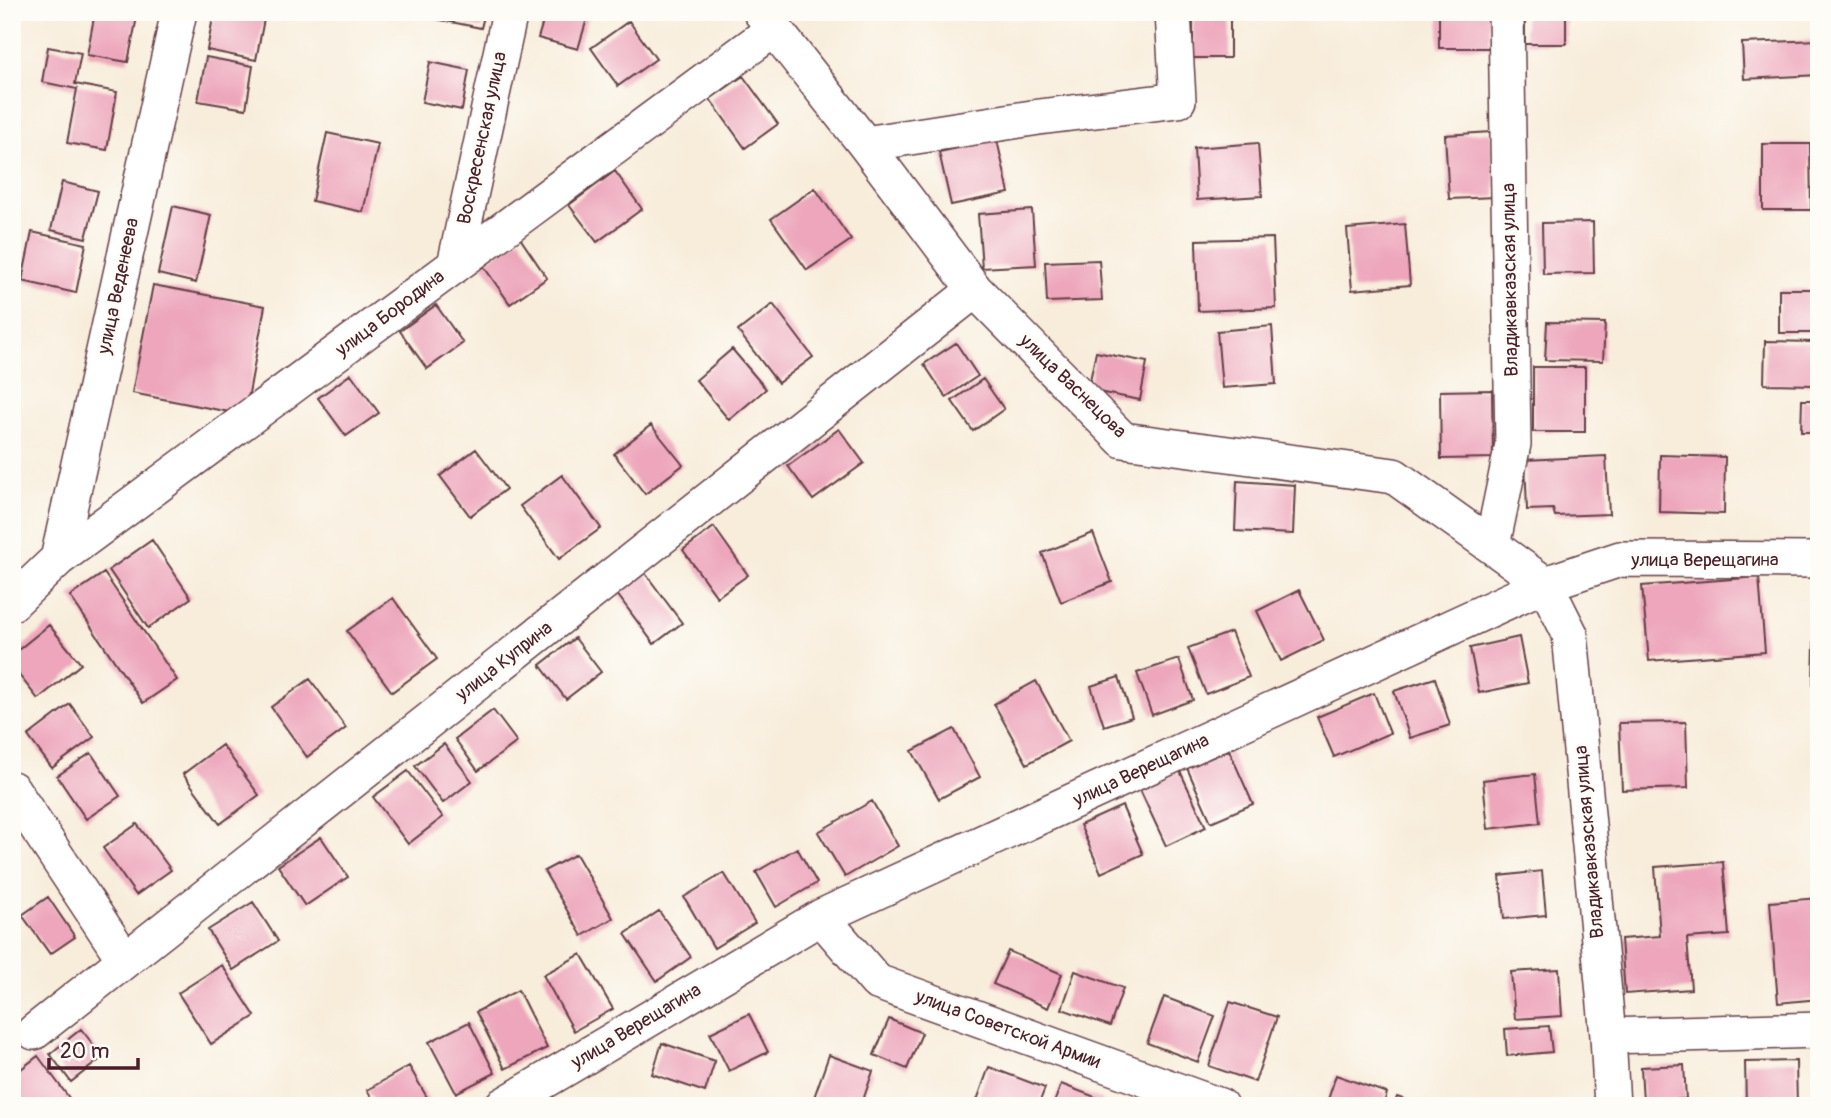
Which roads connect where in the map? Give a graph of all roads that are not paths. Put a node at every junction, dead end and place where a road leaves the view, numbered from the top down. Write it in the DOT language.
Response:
graph roads {
  1 [pos="178,12"];
  2 [pos="510,12"];
  3 [pos="1173,12"];
  4 [pos="1506,12"];
  5 [pos="767,21"];
  6 [pos="865,144"];
  7 [pos="455,265"];
  8 [pos="975,290"];
  9 [pos="1492,546"];
  10 [pos="58,559"];
  11 [pos="1819,560"];
  12 [pos="1545,584"];
  13 [pos="12,603"];
  14 [pos="12,789"];
  15 [pos="821,917"];
  16 [pos="125,960"];
  17 [pos="1819,1030"];
  18 [pos="34,1032"];
  19 [pos="1608,1036"];
  20 [pos="502,1106"];
  21 [pos="1220,1106"];
  22 [pos="1612,1106"];
  1 -- 10 [label="street, улица Веденеева"];
  2 -- 7 [label="street, Воскресенская улица"];
  3 -- 6 [label="street"];
  4 -- 9 [label="street, Владикавказская улица"];
  5 -- 6 [label="street, улица Васнецова"];
  5 -- 7 [label="street, улица Бородина"];
  6 -- 8 [label="street, улица Васнецова"];
  7 -- 10 [label="street, улица Бородина"];
  8 -- 9 [label="street, улица Васнецова"];
  8 -- 16 [label="street, улица Куприна"];
  9 -- 12 [label="street, улица Васнецова"];
  10 -- 13 [label="street, улица Бородина"];
  11 -- 12 [label="street, улица Верещагина"];
  12 -- 15 [label="street, улица Верещагина"];
  12 -- 19 [label="street, Владикавказская улица"];
  14 -- 16 [label="street"];
  15 -- 20 [label="street, улица Верещагина"];
  15 -- 21 [label="street, улица Советской Армии"];
  16 -- 18 [label="street, улица Куприна"];
  17 -- 19 [label="street"];
  19 -- 22 [label="street, Владикавказская улица"];
}
